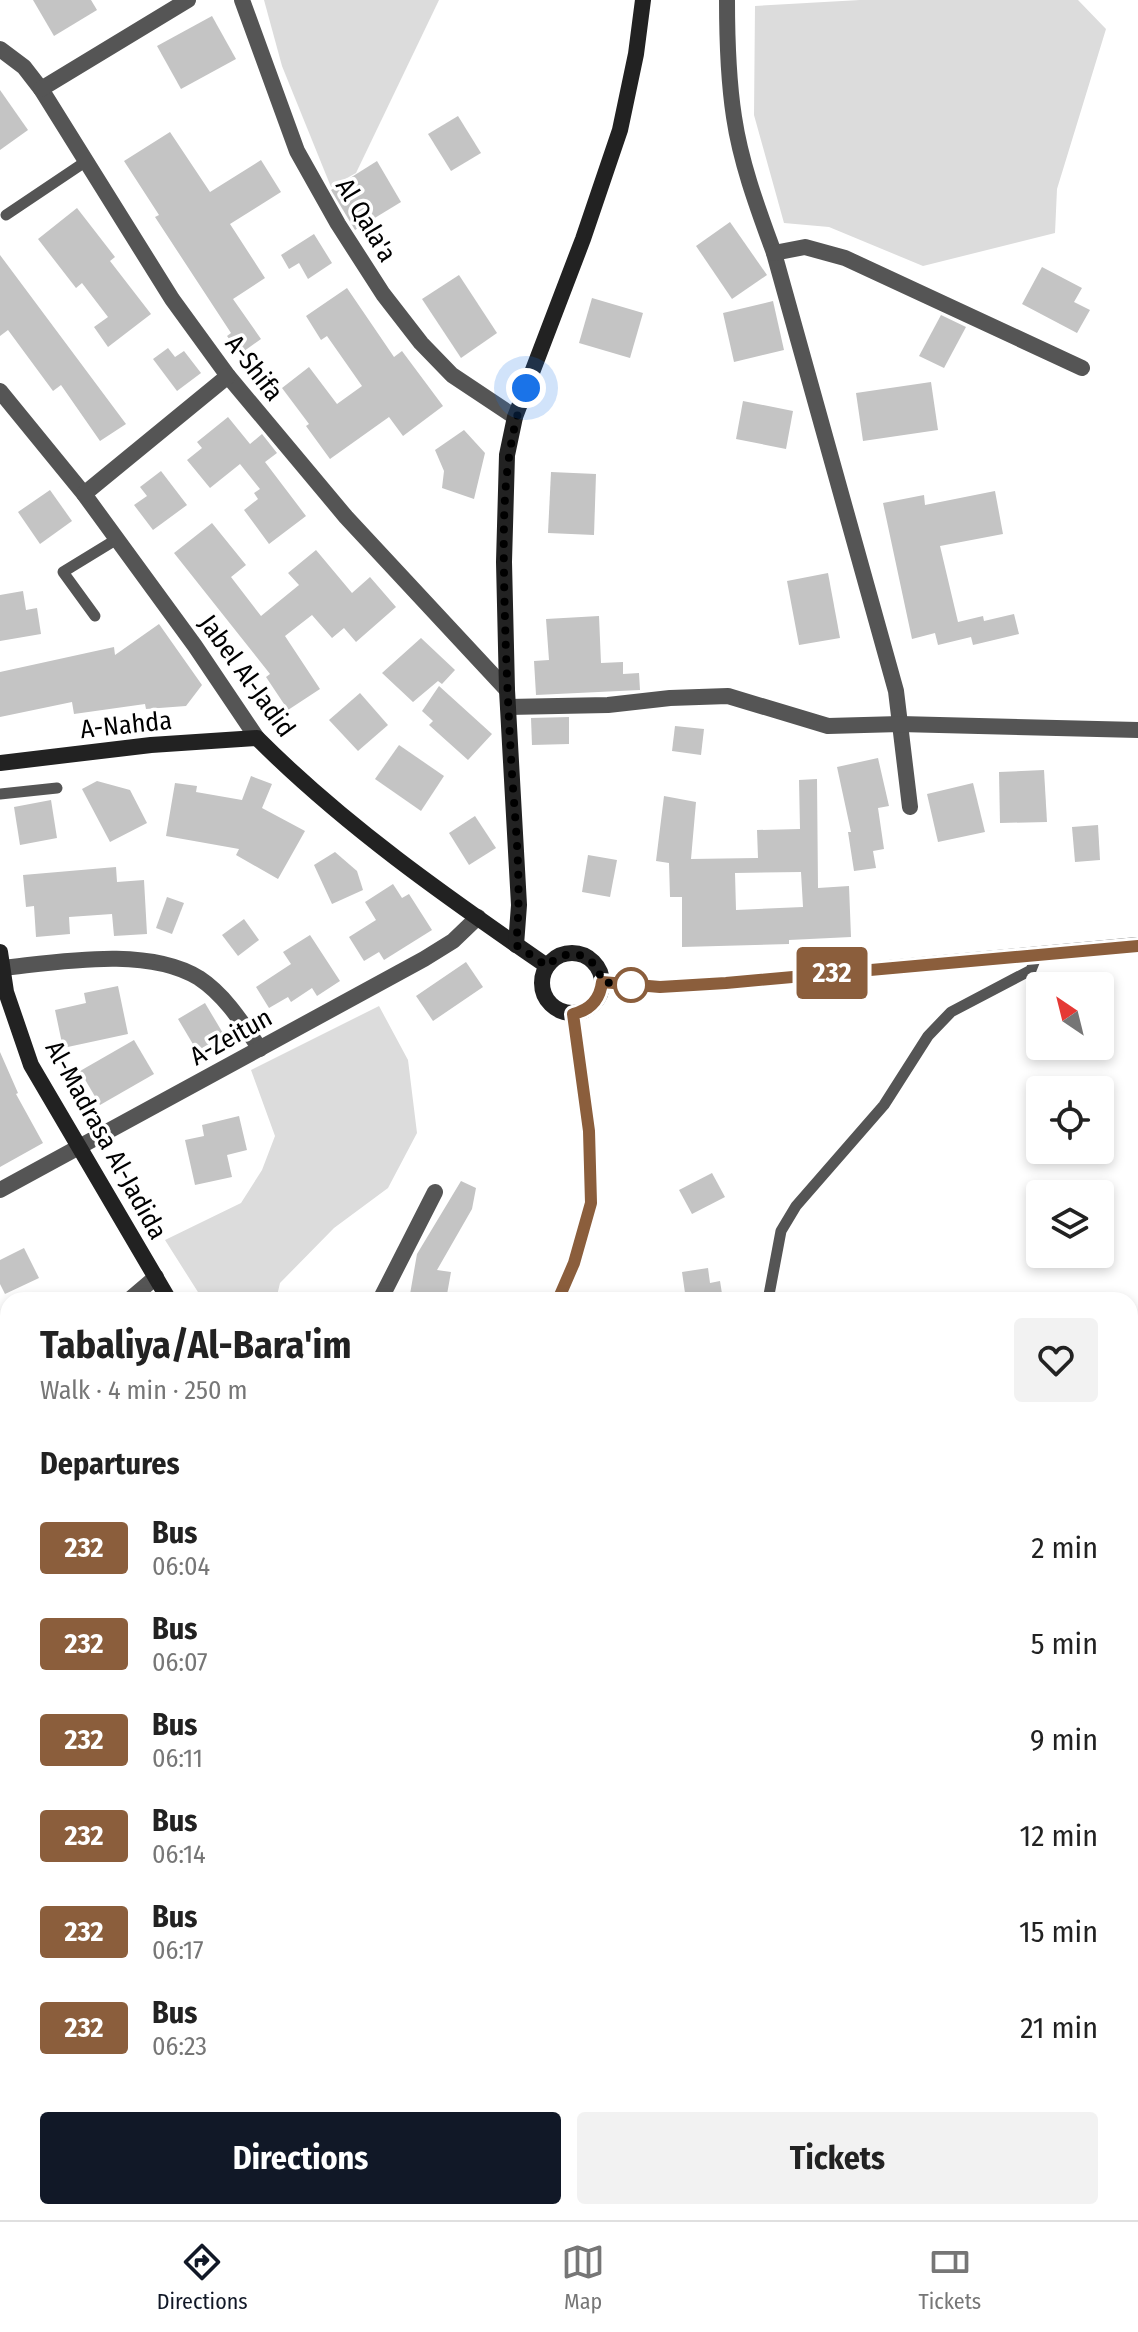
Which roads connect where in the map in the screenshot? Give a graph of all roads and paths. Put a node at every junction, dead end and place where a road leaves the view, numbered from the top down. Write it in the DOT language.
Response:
graph roads {
  1 [pos="188,0"];
  2 [pos="242,0"];
  3 [pos="643,0"];
  4 [pos="727,0"];
  5 [pos="0,49"];
  6 [pos="15,60"];
  7 [pos="0,70"];
  8 [pos="41,89"];
  9 [pos="85,162"];
  10 [pos="6,215"];
  11 [pos="774,253"];
  12 [pos="1082,368"];
  13 [pos="228,376"];
  14 [pos="0,391"];
  15 [pos="515,417"];
  16 [pos="84,494"];
  17 [pos="117,539"];
  18 [pos="95,616"];
  19 [pos="507,698"];
  20 [pos="900,724"];
  21 [pos="1138,730"];
  22 [pos="257,738"];
  23 [pos="0,763"];
  24 [pos="57,788"];
  25 [pos="0,794"];
  26 [pos="910,807"];
  27 [pos="478,917"];
  28 [pos="516,945"];
  29 [pos="1138,945"];
  30 [pos="1037,955"];
  31 [pos="1,960"];
  32 [pos="547,966"];
  33 [pos="602,982"];
  34 [pos="573,1014"];
  35 [pos="260,1049"];
  36 [pos="80,1148"];
  37 [pos="0,1190"];
  38 [pos="435,1192"];
  39 [pos="156,1277"];
  40 [pos="138,1292"];
  41 [pos="164,1292"];
  42 [pos="384,1292"];
  43 [pos="561,1292"];
  44 [pos="770,1292"];
  1 -- 8 [label="street"];
  2 -- 15 [label="street, Al Qala'a"];
  3 -- 15 [label="street"];
  4 -- 11 [label="street"];
  5 -- 6 [label="street, A-Shifa"];
  6 -- 7 [label="street"];
  6 -- 8 [label="street, A-Shifa"];
  8 -- 9 [label="street, A-Shifa"];
  9 -- 10 [label="lane"];
  9 -- 13 [label="street, A-Shifa"];
  11 -- 12 [label="street"];
  11 -- 20 [label="street"];
  13 -- 16 [label="street"];
  13 -- 19 [label="street, A-Shifa"];
  14 -- 16 [label="street, Jabel Al-Jadid"];
  15 -- 19 [label="street"];
  16 -- 17 [label="street, Jabel Al-Jadid"];
  17 -- 18 [label="lane"];
  17 -- 22 [label="street, Jabel Al-Jadid"];
  19 -- 20 [label="street"];
  19 -- 28 [label="street"];
  20 -- 21 [label="street"];
  20 -- 26 [label="street"];
  22 -- 23 [label="street, A-Nahda"];
  22 -- 27 [label="street, Jabel Al-Jadid"];
  24 -- 25 [label="lane"];
  27 -- 28 [label="street, Jabel Al-Jadid"];
  27 -- 35 [label="street, A-Zeitun"];
  28 -- 32 [label="street, Jabel Al-Jadid"];
  29 -- 30 [label="street"];
  30 -- 33 [label="street"];
  30 -- 44 [label="lane"];
  31 -- 35 [label="street"];
  31 -- 36 [label="street, Al-Madrasa Al-Jadida"];
  32 -- 33 [label="street"];
  32 -- 34 [label="street"];
  33 -- 34 [label="street"];
  34 -- 43 [label="street"];
  35 -- 36 [label="street, A-Zeitun"];
  36 -- 37 [label="street, A-Zeitun"];
  36 -- 39 [label="street, Al-Madrasa Al-Jadida"];
  38 -- 42 [label="street"];
  39 -- 40 [label="street"];
  39 -- 41 [label="street, Al-Madrasa Al-Jadida"];
}
